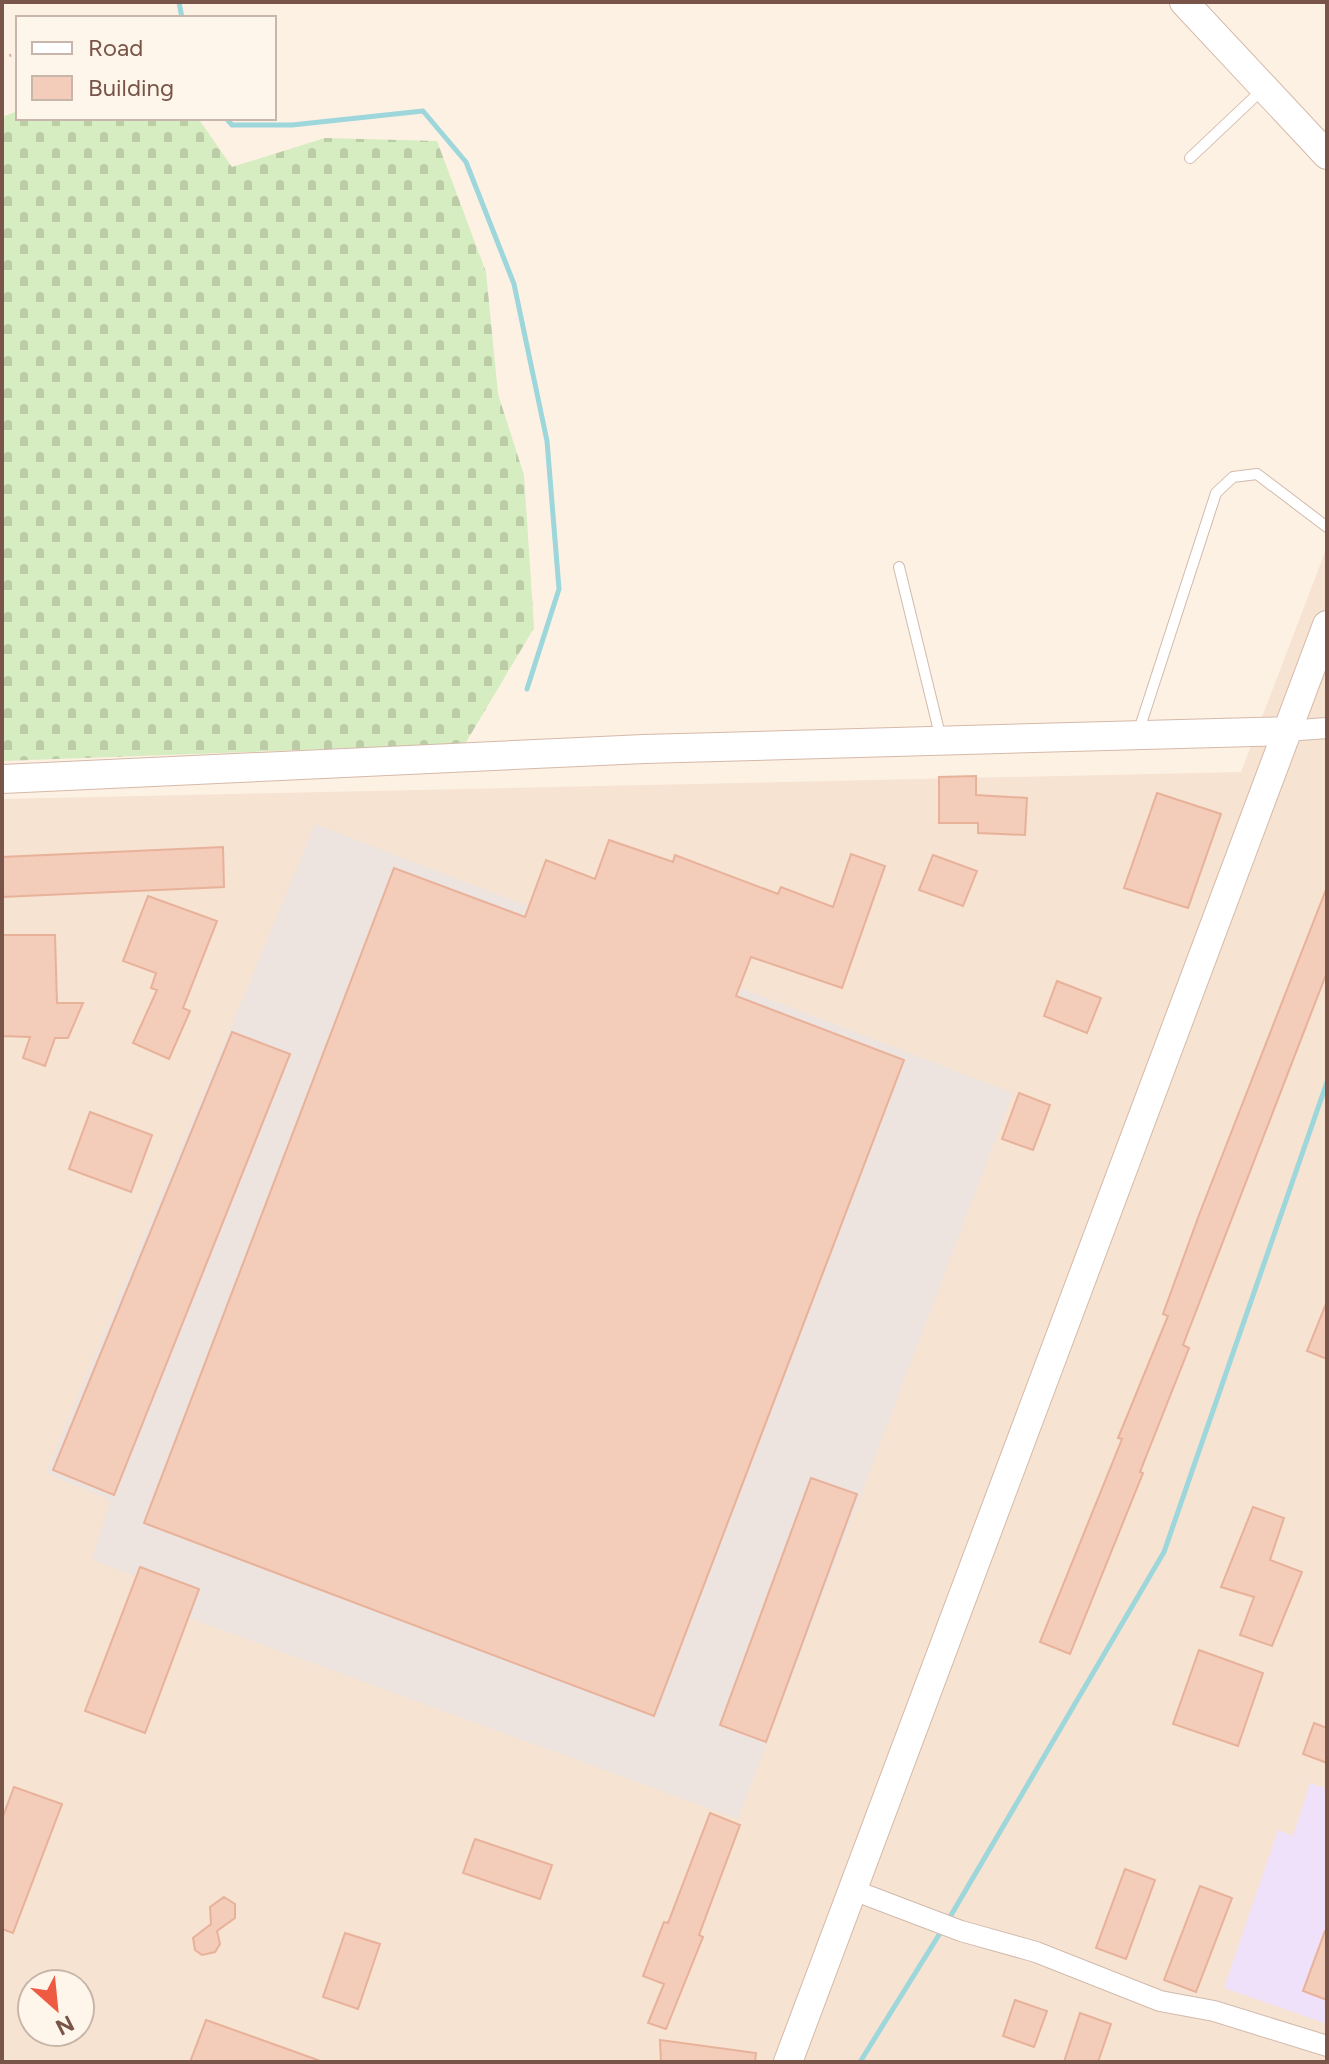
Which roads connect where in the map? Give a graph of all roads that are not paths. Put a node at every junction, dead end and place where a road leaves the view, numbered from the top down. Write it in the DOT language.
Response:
graph roads {
  1 [pos="1184,2"];
  2 [pos="1264,88"];
  3 [pos="1327,155"];
  4 [pos="1190,158"];
  5 [pos="1327,527"];
  6 [pos="899,567"];
  7 [pos="1327,625"];
  8 [pos="1327,728"];
  9 [pos="1286,731"];
  10 [pos="1137,735"];
  11 [pos="942,741"];
  12 [pos="2,779"];
  13 [pos="853,1890"];
  14 [pos="1327,2046"];
  15 [pos="788,2062"];
  1 -- 2 [label="main road"];
  2 -- 3 [label="main road"];
  2 -- 4 [label="lane"];
  5 -- 10 [label="lane"];
  6 -- 11 [label="lane"];
  7 -- 9 [label="main road"];
  8 -- 9 [label="street"];
  9 -- 10 [label="main road"];
  9 -- 13 [label="main road"];
  10 -- 11 [label="main road"];
  11 -- 12 [label="main road"];
  13 -- 14 [label="street"];
  13 -- 15 [label="main road"];
}
